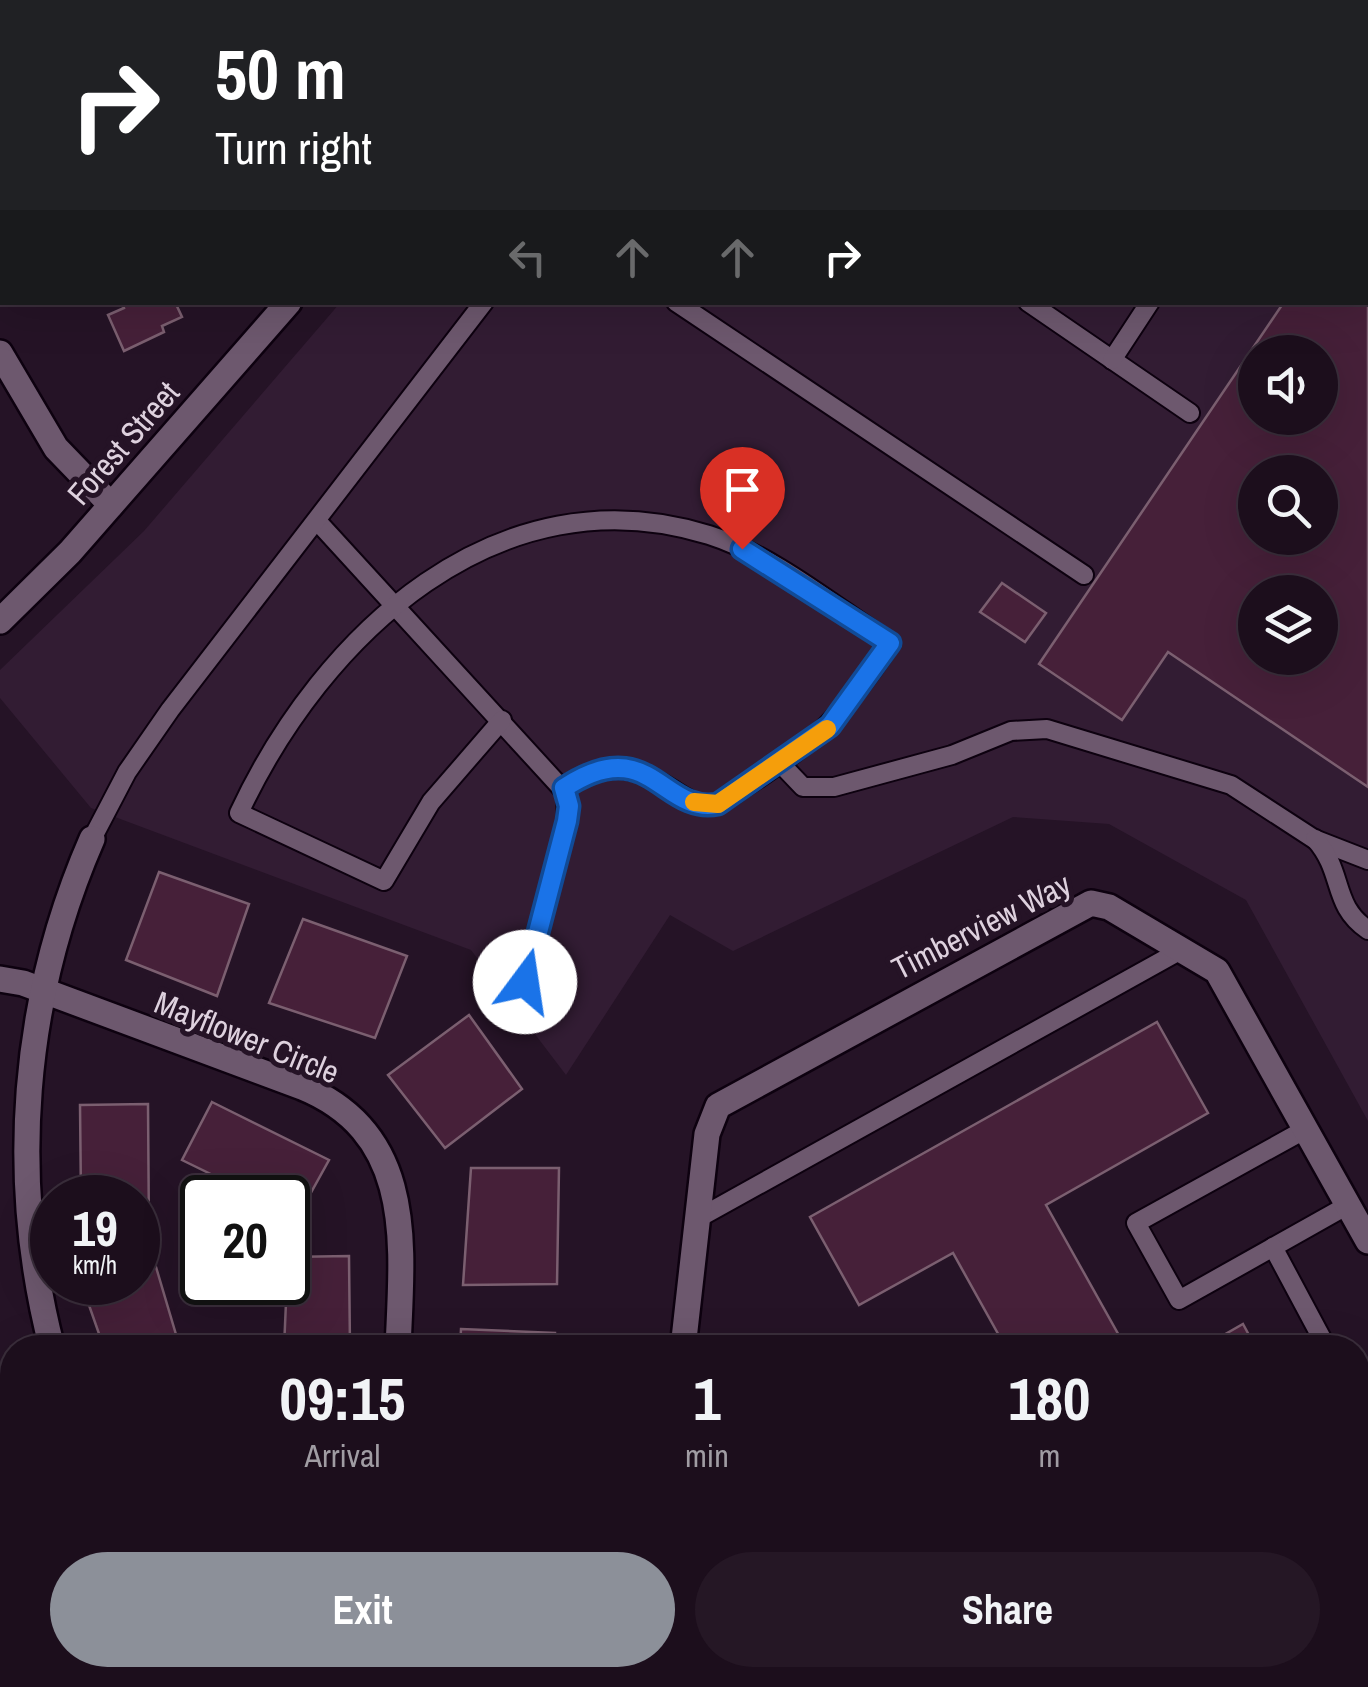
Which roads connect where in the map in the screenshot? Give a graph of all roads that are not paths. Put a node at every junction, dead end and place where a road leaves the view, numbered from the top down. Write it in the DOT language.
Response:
graph roads {
  1 [pos="286,305"];
  2 [pos="482,305"];
  3 [pos="680,305"];
  4 [pos="1032,305"];
  5 [pos="1148,305"];
  6 [pos="0,352"];
  7 [pos="1112,360"];
  8 [pos="1190,413"];
  9 [pos="111,506"];
  10 [pos="318,522"];
  11 [pos="1084,574"];
  12 [pos="394,605"];
  13 [pos="0,622"];
  14 [pos="502,720"];
  15 [pos="781,764"];
  16 [pos="564,788"];
  17 [pos="92,839"];
  18 [pos="1314,839"];
  19 [pos="1368,860"];
  20 [pos="1368,930"];
  21 [pos="1183,949"];
  22 [pos="0,978"];
  23 [pos="525,982"];
  24 [pos="43,992"];
  25 [pos="1306,1129"];
  26 [pos="1348,1205"];
  27 [pos="698,1218"];
  28 [pos="1368,1242"];
  29 [pos="1273,1247"];
  30 [pos="49,1335"];
  31 [pos="399,1335"];
  32 [pos="684,1335"];
  33 [pos="1321,1335"];
  1 -- 9 [label="street, Forest Street"];
  2 -- 10 [label="lane"];
  3 -- 11 [label="lane"];
  4 -- 7 [label="lane"];
  5 -- 7 [label="lane"];
  6 -- 9 [label="street"];
  7 -- 8 [label="lane"];
  9 -- 13 [label="street, Forest Street"];
  10 -- 12 [label="lane"];
  10 -- 17 [label="lane"];
  12 -- 14 [label="lane"];
  12 -- 14 [label="lane"];
  12 -- 15 [label="lane"];
  14 -- 16 [label="lane"];
  15 -- 16 [label="lane"];
  15 -- 18 [label="lane"];
  16 -- 23 [label="lane"];
  17 -- 24 [label="street"];
  18 -- 19 [label="lane"];
  18 -- 20 [label="lane"];
  21 -- 25 [label="street, Timberview Way"];
  21 -- 27 [label="lane"];
  21 -- 27 [label="street, Timberview Way"];
  22 -- 24 [label="street, Mayflower Circle"];
  24 -- 30 [label="street"];
  24 -- 31 [label="street, Mayflower Circle"];
  25 -- 26 [label="street, Timberview Way"];
  25 -- 29 [label="lane"];
  26 -- 28 [label="street, Timberview Way"];
  26 -- 29 [label="lane"];
  27 -- 32 [label="street, Timberview Way"];
  29 -- 33 [label="lane"];
}
